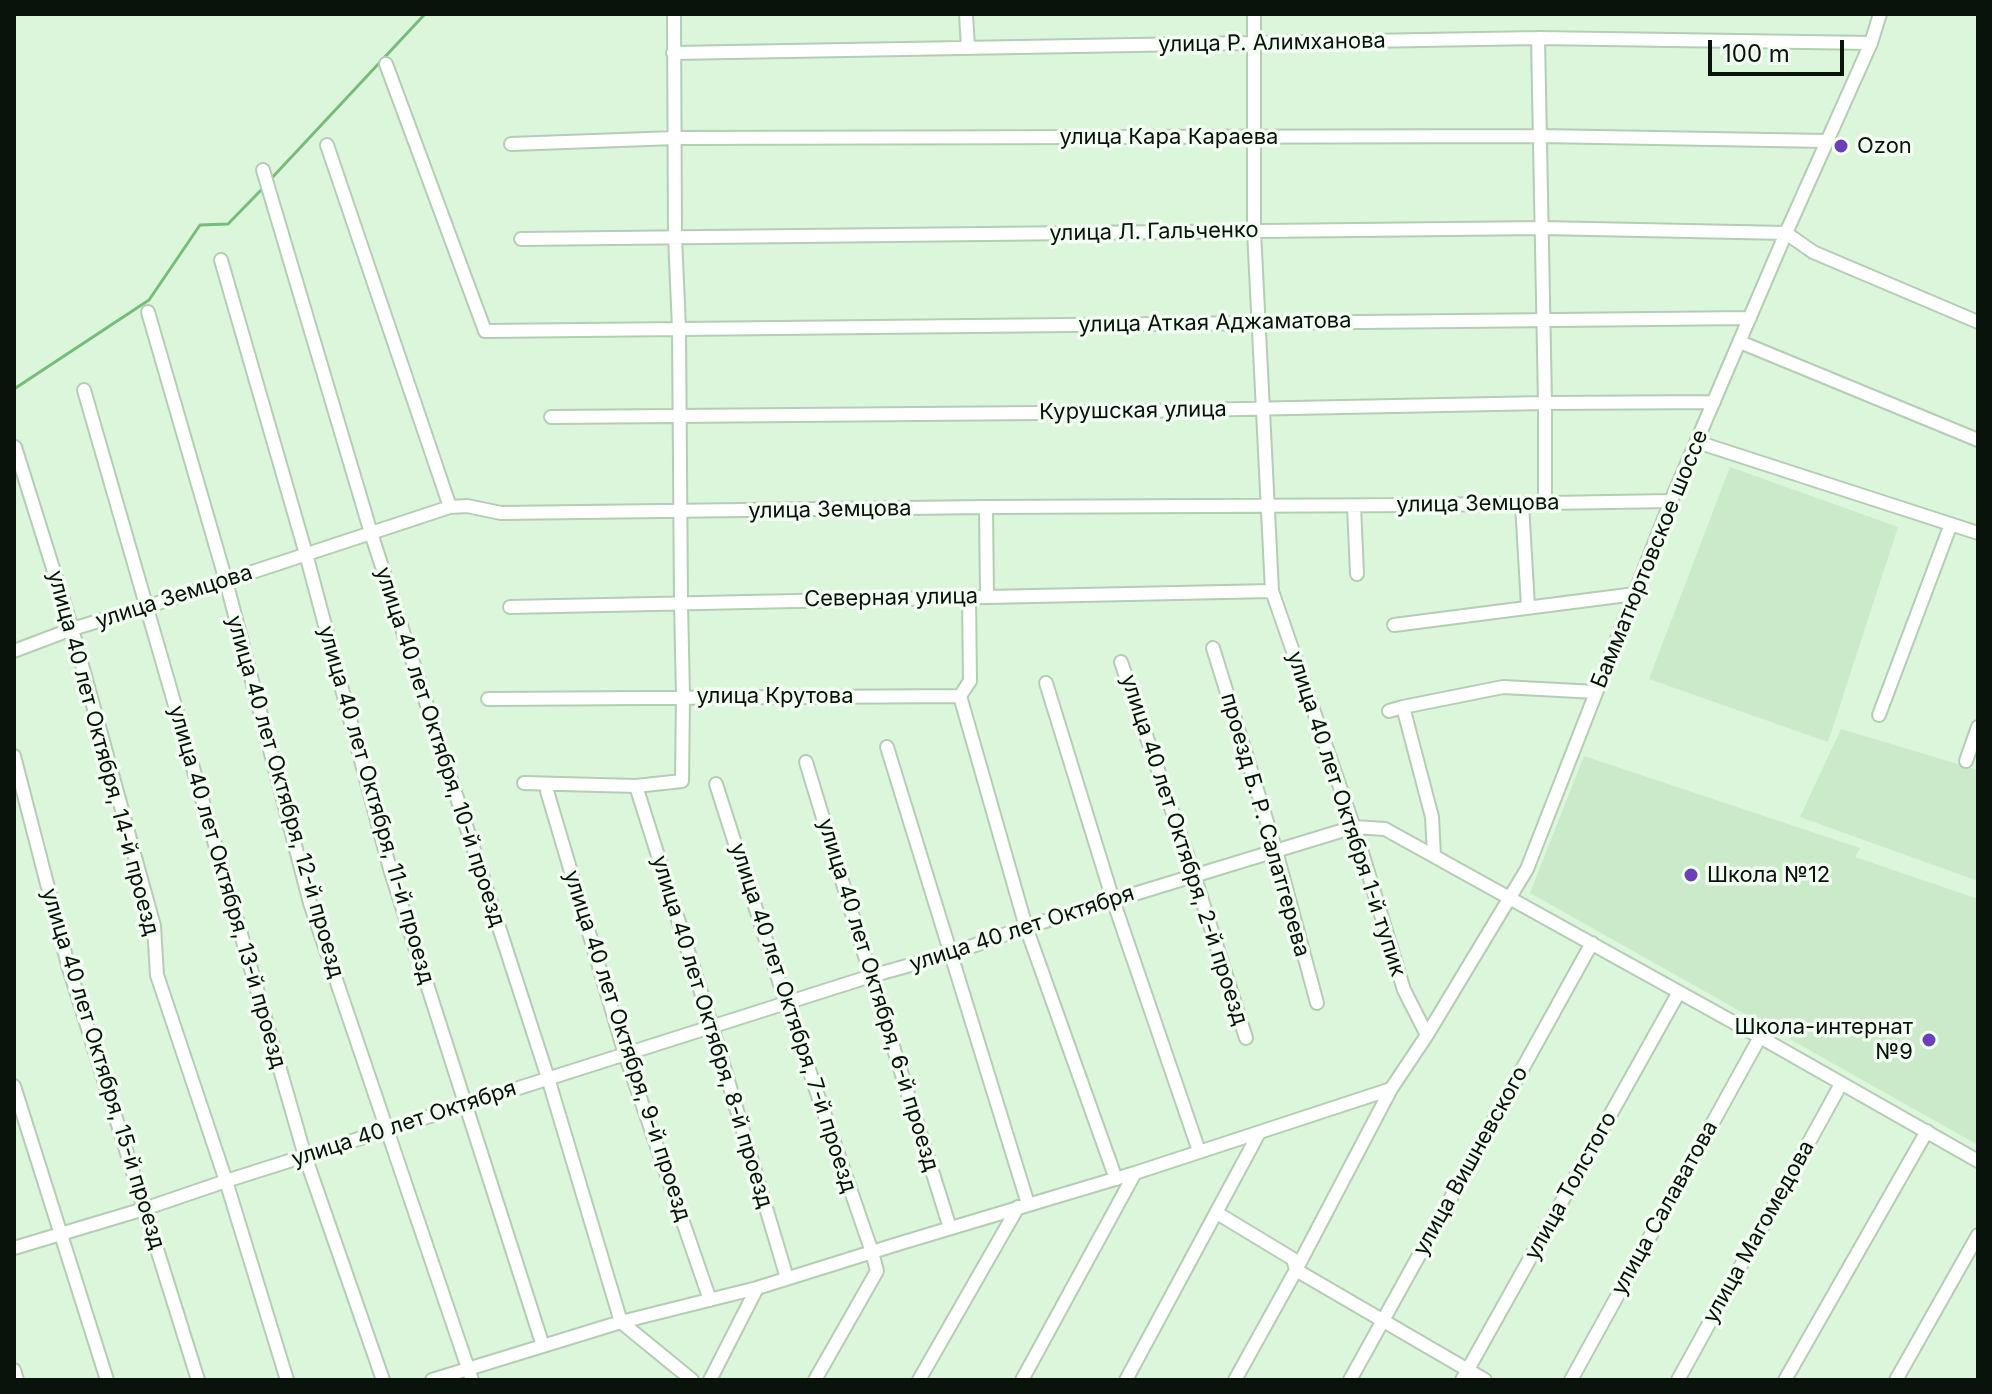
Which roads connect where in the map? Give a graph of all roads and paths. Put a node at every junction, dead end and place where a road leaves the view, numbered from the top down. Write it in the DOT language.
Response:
graph roads {
  1 [pos="674,14"];
  2 [pos="966,14"];
  3 [pos="1254,14"];
  4 [pos="1880,14"];
  5 [pos="1538,38"];
  6 [pos="1255,43"];
  7 [pos="1871,43"];
  8 [pos="968,48"];
  9 [pos="673,53"];
  10 [pos="386,64"];
  11 [pos="1253,136"];
  12 [pos="1540,136"];
  13 [pos="675,138"];
  14 [pos="1827,141"];
  15 [pos="511,144"];
  16 [pos="327,145"];
  17 [pos="263,170"];
  18 [pos="1542,228"];
  19 [pos="1254,231"];
  20 [pos="1786,233"];
  21 [pos="675,237"];
  22 [pos="521,239"];
  23 [pos="221,260"];
  24 [pos="148,312"];
  25 [pos="1750,318"];
  26 [pos="1543,320"];
  27 [pos="1978,322"];
  28 [pos="1259,323"];
  29 [pos="679,328"];
  30 [pos="1740,342"];
  31 [pos="84,390"];
  32 [pos="1714,402"];
  33 [pos="1545,403"];
  34 [pos="1264,409"];
  35 [pos="679,416"];
  36 [pos="551,417"];
  37 [pos="1978,440"];
  38 [pos="1697,442"];
  39 [pos="15,447"];
  40 [pos="1671,501"];
  41 [pos="1545,503"];
  42 [pos="1522,504"];
  43 [pos="1268,506"];
  44 [pos="1354,506"];
  45 [pos="450,507"];
  46 [pos="986,507"];
  47 [pos="681,512"];
  48 [pos="1951,524"];
  49 [pos="371,533"];
  50 [pos="1978,533"];
  51 [pos="306,554"];
  52 [pos="1357,574"];
  53 [pos="226,581"];
  54 [pos="1272,591"];
  55 [pos="1635,594"];
  56 [pos="987,596"];
  57 [pos="969,597"];
  58 [pos="681,603"];
  59 [pos="146,607"];
  60 [pos="510,607"];
  61 [pos="1528,607"];
  62 [pos="1394,625"];
  63 [pos="72,629"];
  64 [pos="1213,648"];
  65 [pos="14,651"];
  66 [pos="1121,662"];
  67 [pos="1046,683"];
  68 [pos="1596,692"];
  69 [pos="683,696"];
  70 [pos="960,696"];
  71 [pos="488,699"];
  72 [pos="1403,707"];
  73 [pos="1389,711"];
  74 [pos="1879,715"];
  75 [pos="1978,727"];
  76 [pos="887,747"];
  77 [pos="14,756"];
  78 [pos="1966,761"];
  79 [pos="806,762"];
  80 [pos="524,783"];
  81 [pos="716,784"];
  82 [pos="636,786"];
  83 [pos="547,791"];
  84 [pos="1354,827"];
  85 [pos="1276,851"];
  86 [pos="1434,856"];
  87 [pos="1194,875"];
  88 [pos="1510,898"];
  89 [pos="1113,900"];
  90 [pos="1026,927"];
  91 [pos="1592,943"];
  92 [pos="950,954"];
  93 [pos="871,976"];
  94 [pos="1679,992"];
  95 [pos="786,1003"];
  96 [pos="1317,1003"];
  97 [pos="712,1027"];
  98 [pos="1427,1035"];
  99 [pos="1760,1037"];
  100 [pos="1246,1038"];
  101 [pos="625,1054"];
  102 [pos="548,1078"];
  103 [pos="1841,1084"];
  104 [pos="14,1086"];
  105 [pos="1391,1089"];
  106 [pos="466,1105"];
  107 [pos="386,1130"];
  108 [pos="1927,1131"];
  109 [pos="1259,1133"];
  110 [pos="1199,1151"];
  111 [pos="305,1156"];
  112 [pos="1978,1161"];
  113 [pos="1135,1173"];
  114 [pos="1116,1179"];
  115 [pos="226,1181"];
  116 [pos="1023,1206"];
  117 [pos="144,1209"];
  118 [pos="1217,1213"];
  119 [pos="950,1228"];
  120 [pos="60,1234"];
  121 [pos="1978,1235"];
  122 [pos="14,1248"];
  123 [pos="872,1252"];
  124 [pos="1296,1270"];
  125 [pos="787,1278"];
  126 [pos="757,1288"];
  127 [pos="710,1300"];
  128 [pos="1383,1321"];
  129 [pos="621,1322"];
  130 [pos="543,1346"];
  131 [pos="14,1370"];
  132 [pos="469,1375"];
  133 [pos="1465,1375"];
  134 [pos="17,1380"];
  135 [pos="107,1380"];
  136 [pos="198,1380"];
  137 [pos="287,1380"];
  138 [pos="383,1380"];
  139 [pos="432,1380"];
  140 [pos="692,1380"];
  141 [pos="710,1380"];
  142 [pos="815,1380"];
  143 [pos="919,1380"];
  144 [pos="1022,1380"];
  145 [pos="1126,1380"];
  146 [pos="1235,1380"];
  147 [pos="1350,1380"];
  148 [pos="1485,1380"];
  149 [pos="1571,1380"];
  150 [pos="1678,1380"];
  151 [pos="1785,1380"];
  152 [pos="1896,1380"];
  1 -- 9 [label="street"];
  2 -- 8 [label="street"];
  3 -- 6 [label="street, улица 40 лет Октября 1-й тупик"];
  4 -- 7 [label="street, Бамматюртовское шоссе"];
  5 -- 6 [label="street, улица Р. Алимханова"];
  5 -- 7 [label="street, улица Р. Алимханова"];
  5 -- 12 [label="street"];
  6 -- 8 [label="street, улица Р. Алимханова"];
  6 -- 11 [label="street, улица 40 лет Октября 1-й тупик"];
  7 -- 14 [label="street, Бамматюртовское шоссе"];
  8 -- 9 [label="street, улица Р. Алимханова"];
  9 -- 13 [label="street"];
  10 -- 29 [label="street, улица Аткая Аджаматова"];
  11 -- 12 [label="street, улица Кара Караева"];
  11 -- 13 [label="street, улица Кара Караева"];
  11 -- 19 [label="street, улица 40 лет Октября 1-й тупик"];
  12 -- 14 [label="street, улица Кара Караева"];
  12 -- 18 [label="street"];
  13 -- 15 [label="street, улица Кара Караева"];
  13 -- 21 [label="street"];
  14 -- 20 [label="street, Бамматюртовское шоссе"];
  16 -- 45 [label="street"];
  17 -- 49 [label="street, улица 40 лет Октября, 10-й проезд"];
  18 -- 19 [label="street, улица Л. Гальченко"];
  18 -- 20 [label="street, улица Л. Гальченко"];
  18 -- 26 [label="street"];
  19 -- 21 [label="street, улица Л. Гальченко"];
  19 -- 28 [label="street, улица 40 лет Октября 1-й тупик"];
  20 -- 25 [label="street, Бамматюртовское шоссе"];
  20 -- 27 [label="street"];
  21 -- 22 [label="street, улица Л. Гальченко"];
  21 -- 29 [label="street"];
  23 -- 51 [label="street, улица 40 лет Октября, 11-й проезд"];
  24 -- 53 [label="street, улица 40 лет Октября, 12-й проезд"];
  25 -- 26 [label="street, улица Аткая Аджаматова"];
  25 -- 30 [label="street, Бамматюртовское шоссе"];
  26 -- 28 [label="street, улица Аткая Аджаматова"];
  26 -- 33 [label="street"];
  28 -- 29 [label="street, улица Аткая Аджаматова"];
  28 -- 34 [label="street, улица 40 лет Октября 1-й тупик"];
  29 -- 35 [label="street"];
  30 -- 32 [label="street, Бамматюртовское шоссе"];
  30 -- 37 [label="street"];
  31 -- 59 [label="street, улица 40 лет Октября, 13-й проезд"];
  32 -- 33 [label="street, Курушская улица"];
  32 -- 38 [label="street, Бамматюртовское шоссе"];
  33 -- 34 [label="street, Курушская улица"];
  33 -- 41 [label="street"];
  34 -- 35 [label="street, Курушская улица"];
  34 -- 43 [label="street, улица 40 лет Октября 1-й тупик"];
  35 -- 36 [label="street, Курушская улица"];
  35 -- 47 [label="street"];
  38 -- 40 [label="street, Бамматюртовское шоссе"];
  38 -- 48 [label="street"];
  39 -- 63 [label="street, улица 40 лет Октября, 14-й проезд"];
  40 -- 41 [label="street, улица Земцова"];
  40 -- 55 [label="street, Бамматюртовское шоссе"];
  41 -- 42 [label="street, улица Земцова"];
  42 -- 44 [label="street, улица Земцова"];
  42 -- 61 [label="street"];
  43 -- 44 [label="street, улица Земцова"];
  43 -- 46 [label="street, улица Земцова"];
  43 -- 54 [label="street, улица 40 лет Октября 1-й тупик"];
  44 -- 52 [label="street"];
  45 -- 47 [label="street, улица Земцова"];
  45 -- 49 [label="street, улица Земцова"];
  46 -- 47 [label="street, улица Земцова"];
  46 -- 56 [label="street"];
  47 -- 58 [label="street"];
  48 -- 50 [label="street"];
  48 -- 74 [label="street"];
  49 -- 51 [label="street, улица Земцова"];
  49 -- 102 [label="street, улица 40 лет Октября, 10-й проезд"];
  51 -- 53 [label="street, улица Земцова"];
  51 -- 106 [label="street, улица 40 лет Октября, 11-й проезд"];
  53 -- 59 [label="street, улица Земцова"];
  53 -- 107 [label="street, улица 40 лет Октября, 12-й проезд"];
  54 -- 56 [label="street, Северная улица"];
  54 -- 84 [label="street, улица 40 лет Октября 1-й тупик"];
  55 -- 61 [label="street"];
  55 -- 68 [label="street, Бамматюртовское шоссе"];
  56 -- 57 [label="street, Северная улица"];
  57 -- 58 [label="street, Северная улица"];
  57 -- 70 [label="street"];
  58 -- 60 [label="street, Северная улица"];
  58 -- 69 [label="street"];
  59 -- 63 [label="street, улица Земцова"];
  59 -- 111 [label="street, улица 40 лет Октября, 13-й проезд"];
  61 -- 62 [label="street"];
  63 -- 65 [label="street, улица Земцова"];
  63 -- 115 [label="street, улица 40 лет Октября, 14-й проезд"];
  64 -- 85 [label="street, проезд Б. Р. Салатгерева"];
  66 -- 87 [label="street, улица 40 лет Октября, 2-й проезд"];
  67 -- 89 [label="street"];
  68 -- 72 [label="street"];
  68 -- 88 [label="street, Бамматюртовское шоссе"];
  69 -- 70 [label="street, улица Крутова"];
  69 -- 71 [label="street, улица Крутова"];
  69 -- 82 [label="street"];
  70 -- 90 [label="street"];
  72 -- 73 [label="street"];
  72 -- 86 [label="street"];
  75 -- 78 [label="street"];
  76 -- 92 [label="street"];
  77 -- 117 [label="street, улица 40 лет Октября, 15-й проезд"];
  79 -- 93 [label="street, улица 40 лет Октября, 6-й проезд"];
  80 -- 82 [label="street"];
  81 -- 95 [label="street, улица 40 лет Октября, 7-й проезд"];
  82 -- 97 [label="street, улица 40 лет Октября, 8-й проезд"];
  83 -- 101 [label="street, улица 40 лет Октября, 9-й проезд"];
  84 -- 85 [label="street, улица 40 лет Октября"];
  84 -- 86 [label="street, улица 40 лет Октября"];
  84 -- 98 [label="street, улица 40 лет Октября 1-й тупик"];
  85 -- 87 [label="street, улица 40 лет Октября"];
  85 -- 96 [label="street, проезд Б. Р. Салатгерева"];
  86 -- 88 [label="street, улица 40 лет Октября"];
  87 -- 89 [label="street, улица 40 лет Октября"];
  87 -- 100 [label="street, улица 40 лет Октября, 2-й проезд"];
  88 -- 91 [label="street, улица 40 лет Октября"];
  88 -- 98 [label="street, Бамматюртовское шоссе"];
  89 -- 90 [label="street, улица 40 лет Октября"];
  89 -- 110 [label="street"];
  90 -- 92 [label="street, улица 40 лет Октября"];
  90 -- 114 [label="street"];
  91 -- 94 [label="street, улица 40 лет Октября"];
  91 -- 128 [label="street, улица Вишневского"];
  92 -- 93 [label="street, улица 40 лет Октября"];
  92 -- 116 [label="street"];
  93 -- 95 [label="street, улица 40 лет Октября"];
  93 -- 119 [label="street, улица 40 лет Октября, 6-й проезд"];
  94 -- 99 [label="street, улица 40 лет Октября"];
  94 -- 133 [label="street, улица Толстого"];
  95 -- 97 [label="street, улица 40 лет Октября"];
  95 -- 123 [label="street, улица 40 лет Октября, 7-й проезд"];
  97 -- 101 [label="street, улица 40 лет Октября"];
  97 -- 125 [label="street, улица 40 лет Октября, 8-й проезд"];
  98 -- 105 [label="street, Бамматюртовское шоссе"];
  99 -- 103 [label="street, улица 40 лет Октября"];
  99 -- 149 [label="street, улица Салаватова"];
  101 -- 102 [label="street, улица 40 лет Октября"];
  101 -- 127 [label="street, улица 40 лет Октября, 9-й проезд"];
  102 -- 106 [label="street, улица 40 лет Октября"];
  102 -- 129 [label="street, улица 40 лет Октября, 10-й проезд"];
  103 -- 108 [label="street, улица 40 лет Октября"];
  103 -- 150 [label="street, улица Магомедова"];
  104 -- 120 [label="street"];
  105 -- 109 [label="street"];
  105 -- 124 [label="street, Бамматюртовское шоссе"];
  106 -- 107 [label="street, улица 40 лет Октября"];
  106 -- 130 [label="street, улица 40 лет Октября, 11-й проезд"];
  107 -- 111 [label="street, улица 40 лет Октября"];
  107 -- 132 [label="street, улица 40 лет Октября, 12-й проезд"];
  108 -- 112 [label="street, улица 40 лет Октября"];
  108 -- 151 [label="street"];
  109 -- 110 [label="street"];
  109 -- 118 [label="street"];
  110 -- 113 [label="street"];
  111 -- 115 [label="street, улица 40 лет Октября"];
  111 -- 138 [label="street, улица 40 лет Октября, 13-й проезд"];
  113 -- 114 [label="street"];
  113 -- 144 [label="street"];
  114 -- 116 [label="street"];
  115 -- 117 [label="street, улица 40 лет Октября"];
  115 -- 137 [label="street, улица 40 лет Октября, 14-й проезд"];
  116 -- 119 [label="street"];
  116 -- 143 [label="street"];
  117 -- 120 [label="street, улица 40 лет Октября"];
  117 -- 136 [label="street, улица 40 лет Октября, 15-й проезд"];
  118 -- 124 [label="street"];
  118 -- 145 [label="street"];
  119 -- 123 [label="street"];
  120 -- 122 [label="street, улица 40 лет Октября"];
  120 -- 135 [label="street"];
  121 -- 152 [label="street"];
  123 -- 125 [label="street"];
  123 -- 142 [label="street"];
  124 -- 128 [label="street"];
  124 -- 146 [label="street, Бамматюртовское шоссе"];
  125 -- 126 [label="street"];
  126 -- 127 [label="street"];
  126 -- 141 [label="street"];
  127 -- 129 [label="street"];
  128 -- 133 [label="street"];
  128 -- 147 [label="street, улица Вишневского"];
  129 -- 130 [label="street"];
  129 -- 140 [label="street"];
  130 -- 132 [label="street"];
  131 -- 134 [label="street"];
  132 -- 139 [label="street"];
  133 -- 148 [label="street"];
}
